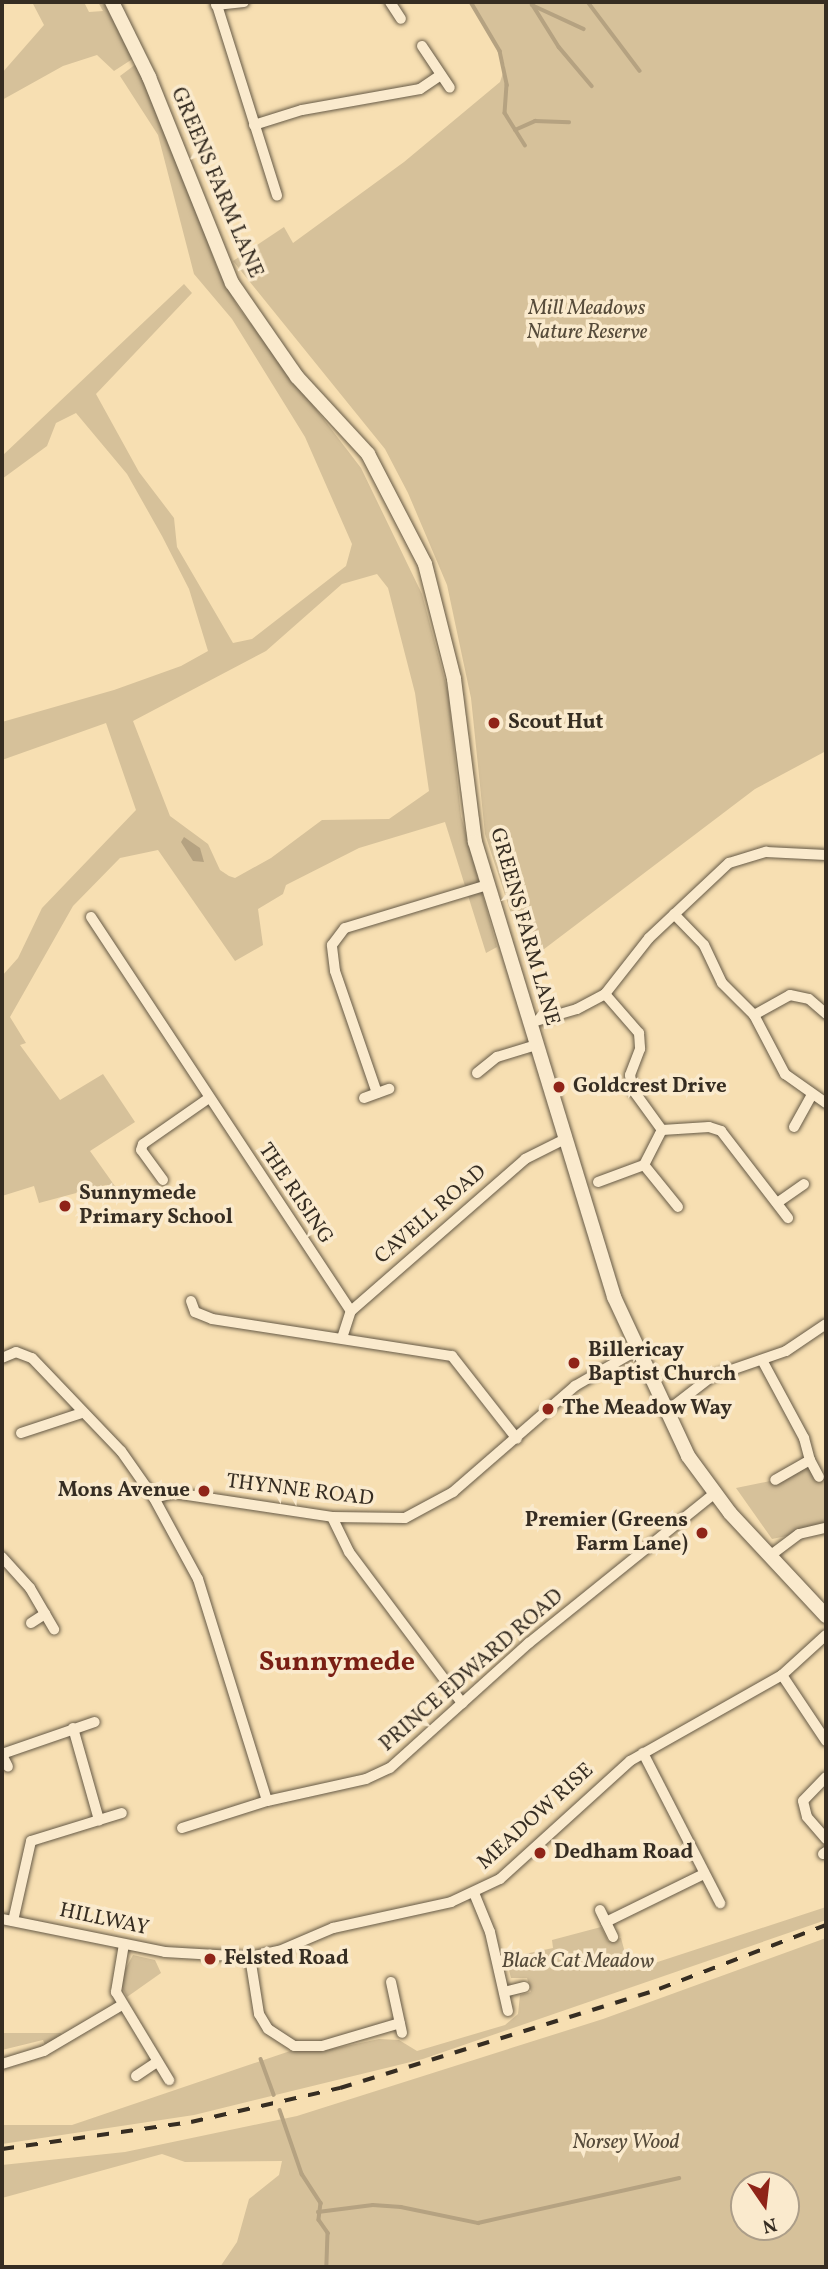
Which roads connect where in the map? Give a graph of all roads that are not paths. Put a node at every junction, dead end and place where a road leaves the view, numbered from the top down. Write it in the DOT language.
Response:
graph roads {
  1 [pos="112,2"];
  2 [pos="244,2"];
  3 [pos="390,2"];
  4 [pos="216,3"];
  5 [pos="401,19"];
  6 [pos="422,46"];
  7 [pos="442,75"];
  8 [pos="450,88"];
  9 [pos="254,125"];
  10 [pos="276,196"];
  11 [pos="826,855"];
  12 [pos="487,885"];
  13 [pos="674,915"];
  14 [pos="90,917"];
  15 [pos="605,994"];
  16 [pos="826,1014"];
  17 [pos="754,1015"];
  18 [pos="529,1023"];
  19 [pos="536,1045"];
  20 [pos="477,1073"];
  21 [pos="389,1089"];
  22 [pos="377,1093"];
  23 [pos="812,1096"];
  24 [pos="209,1098"];
  25 [pos="364,1098"];
  26 [pos="826,1103"];
  27 [pos="794,1127"];
  28 [pos="662,1130"];
  29 [pos="565,1139"];
  30 [pos="644,1165"];
  31 [pos="163,1180"];
  32 [pos="598,1182"];
  33 [pos="804,1184"];
  34 [pos="777,1203"];
  35 [pos="678,1207"];
  36 [pos="788,1218"];
  37 [pos="191,1301"];
  38 [pos="351,1311"];
  39 [pos="826,1324"];
  40 [pos="342,1338"];
  41 [pos="639,1349"];
  42 [pos="2,1358"];
  43 [pos="762,1360"];
  44 [pos="667,1411"];
  45 [pos="82,1413"];
  46 [pos="21,1433"];
  47 [pos="517,1439"];
  48 [pos="810,1460"];
  49 [pos="819,1477"];
  50 [pos="775,1480"];
  51 [pos="715,1493"];
  52 [pos="153,1498"];
  53 [pos="332,1517"];
  54 [pos="826,1528"];
  55 [pos="771,1555"];
  56 [pos="2,1557"];
  57 [pos="45,1614"];
  58 [pos="826,1616"];
  59 [pos="31,1623"];
  60 [pos="54,1629"];
  61 [pos="826,1635"];
  62 [pos="782,1675"];
  63 [pos="462,1703"];
  64 [pos="95,1722"];
  65 [pos="73,1728"];
  66 [pos="826,1741"];
  67 [pos="643,1753"];
  68 [pos="2,1754"];
  69 [pos="8,1767"];
  70 [pos="826,1777"];
  71 [pos="267,1801"];
  72 [pos="122,1813"];
  73 [pos="99,1819"];
  74 [pos="183,1828"];
  75 [pos="826,1839"];
  76 [pos="704,1874"];
  77 [pos="474,1893"];
  78 [pos="720,1903"];
  79 [pos="600,1910"];
  80 [pos="7,1920"];
  81 [pos="606,1922"];
  82 [pos="613,1937"];
  83 [pos="124,1944"];
  84 [pos="198,1955"];
  85 [pos="250,1957"];
  86 [pos="391,1982"];
  87 [pos="524,1987"];
  88 [pos="504,1992"];
  89 [pos="122,2005"];
  90 [pos="508,2011"];
  91 [pos="158,2062"];
  92 [pos="2,2064"];
  93 [pos="136,2076"];
  94 [pos="169,2080"];
  1 -- 12 [label="street, GREENS FARM LANE"];
  2 -- 4 [label="street"];
  3 -- 5 [label="street"];
  4 -- 9 [label="street"];
  6 -- 7 [label="street"];
  7 -- 8 [label="street"];
  7 -- 9 [label="street"];
  9 -- 10 [label="street"];
  11 -- 13 [label="street"];
  12 -- 18 [label="street, GREENS FARM LANE"];
  12 -- 22 [label="street"];
  13 -- 15 [label="street"];
  13 -- 17 [label="street"];
  14 -- 24 [label="street, THE RISING"];
  15 -- 18 [label="street"];
  15 -- 28 [label="street"];
  16 -- 17 [label="street"];
  17 -- 23 [label="street"];
  18 -- 19 [label="street, GREENS FARM LANE"];
  19 -- 20 [label="street"];
  19 -- 29 [label="street, GREENS FARM LANE"];
  21 -- 22 [label="street"];
  22 -- 25 [label="street"];
  23 -- 26 [label="street"];
  23 -- 27 [label="street"];
  24 -- 31 [label="street"];
  24 -- 38 [label="street, THE RISING"];
  28 -- 30 [label="street"];
  28 -- 34 [label="street"];
  29 -- 38 [label="street, CAVELL ROAD"];
  29 -- 41 [label="street, GREENS FARM LANE"];
  30 -- 32 [label="street"];
  30 -- 35 [label="street"];
  33 -- 34 [label="street"];
  34 -- 36 [label="street"];
  37 -- 40 [label="street"];
  38 -- 40 [label="street"];
  39 -- 43 [label="street"];
  40 -- 47 [label="street"];
  41 -- 44 [label="street, GREENS FARM LANE"];
  41 -- 47 [label="street, THYNNE ROAD"];
  42 -- 45 [label="street"];
  43 -- 44 [label="street"];
  43 -- 48 [label="street"];
  44 -- 51 [label="street, GREENS FARM LANE"];
  45 -- 46 [label="street"];
  45 -- 52 [label="street"];
  47 -- 53 [label="street, THYNNE ROAD"];
  48 -- 49 [label="street"];
  48 -- 50 [label="street"];
  51 -- 55 [label="street, GREENS FARM LANE"];
  51 -- 63 [label="street, PRINCE EDWARD ROAD"];
  52 -- 53 [label="street, THYNNE ROAD"];
  52 -- 71 [label="street"];
  53 -- 63 [label="street"];
  54 -- 55 [label="street"];
  55 -- 58 [label="street, GREENS FARM LANE"];
  56 -- 57 [label="street"];
  57 -- 59 [label="street"];
  57 -- 60 [label="street"];
  61 -- 62 [label="street, MEADOW RISE"];
  62 -- 66 [label="street"];
  62 -- 67 [label="street, MEADOW RISE"];
  63 -- 71 [label="street, PRINCE EDWARD ROAD"];
  64 -- 65 [label="street"];
  65 -- 68 [label="street"];
  65 -- 73 [label="street"];
  67 -- 76 [label="street"];
  67 -- 77 [label="street, MEADOW RISE"];
  68 -- 69 [label="street"];
  70 -- 75 [label="street"];
  71 -- 74 [label="street, PRINCE EDWARD ROAD"];
  72 -- 73 [label="street"];
  73 -- 80 [label="street"];
  76 -- 78 [label="street"];
  76 -- 81 [label="street"];
  77 -- 85 [label="street, MEADOW RISE"];
  77 -- 88 [label="street"];
  79 -- 81 [label="street"];
  80 -- 83 [label="street, HILLWAY"];
  81 -- 82 [label="street"];
  83 -- 84 [label="street, HILLWAY"];
  83 -- 89 [label="street"];
  84 -- 85 [label="street, MEADOW RISE"];
  85 -- 86 [label="street"];
  87 -- 88 [label="street"];
  88 -- 90 [label="street"];
  89 -- 91 [label="street"];
  89 -- 92 [label="street"];
  91 -- 93 [label="street"];
  91 -- 94 [label="street"];
}
